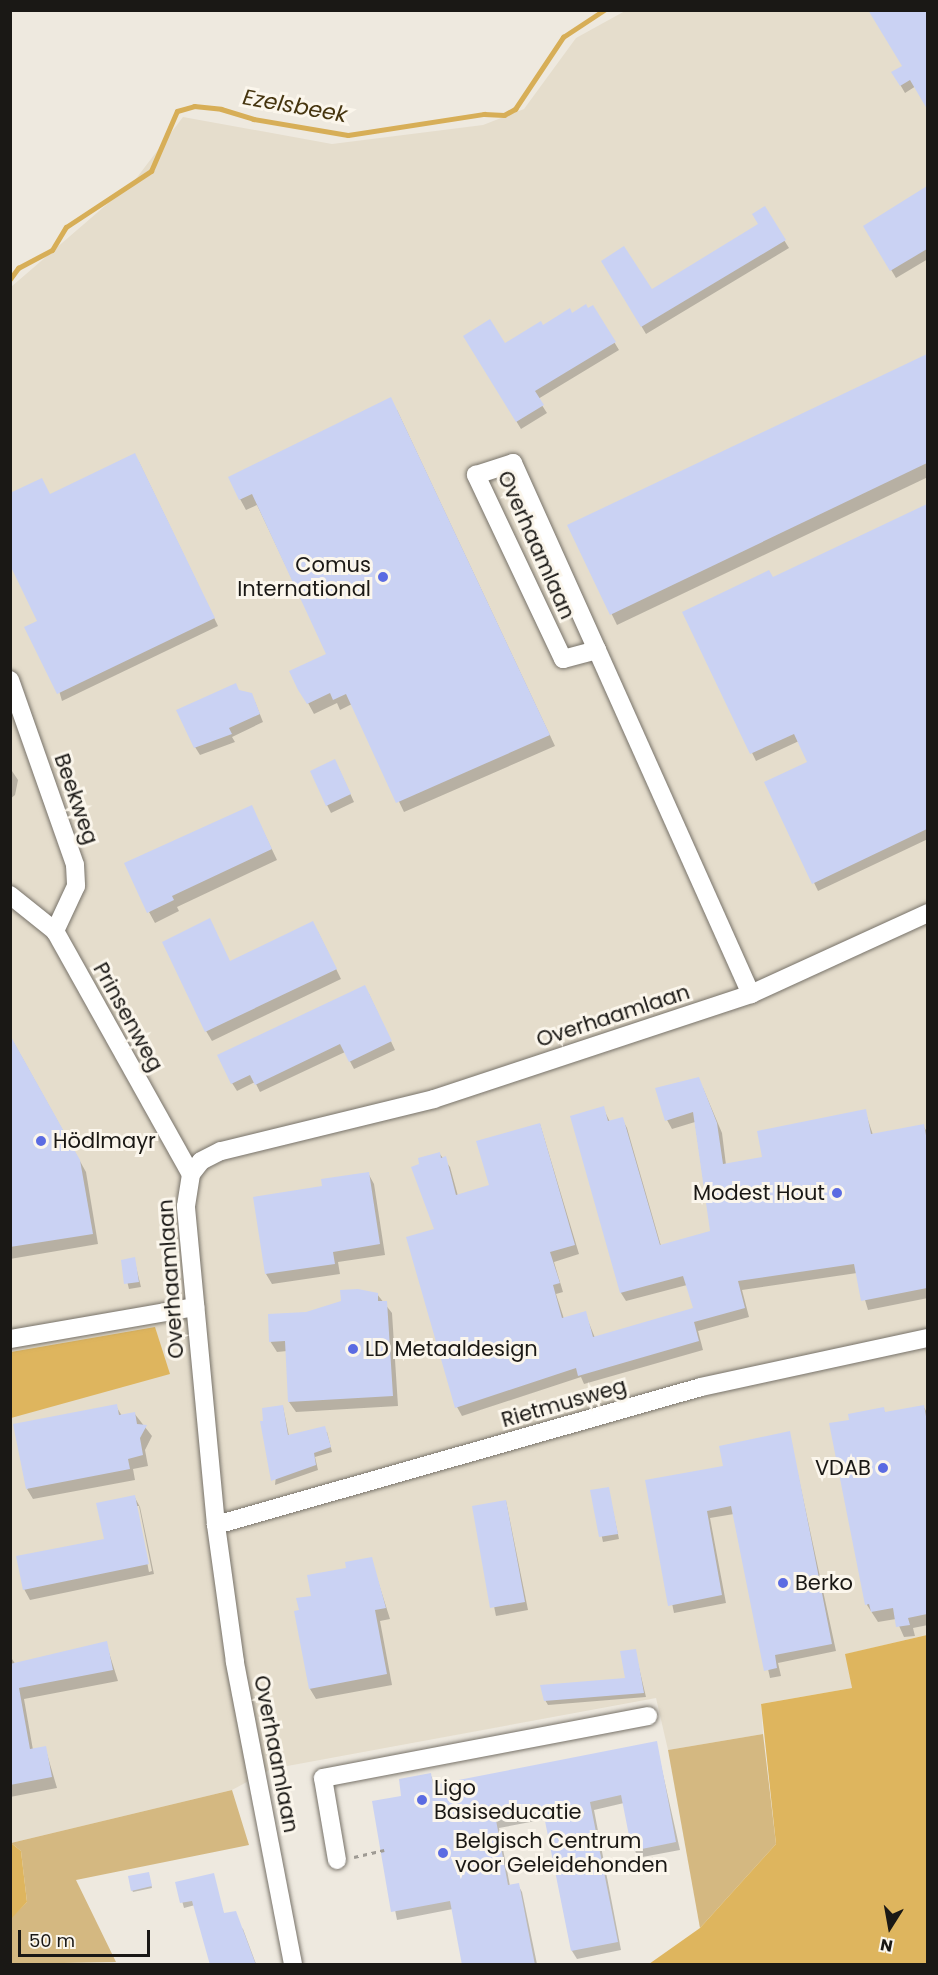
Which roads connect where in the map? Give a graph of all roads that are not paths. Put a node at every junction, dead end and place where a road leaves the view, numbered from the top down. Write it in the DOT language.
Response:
graph roads {
  1 [pos="597,650"];
  2 [pos="10,680"];
  3 [pos="10,895"];
  4 [pos="927,913"];
  5 [pos="55,931"];
  6 [pos="751,994"];
  7 [pos="191,1174"];
  8 [pos="195,1307"];
  9 [pos="927,1338"];
  10 [pos="10,1339"];
  11 [pos="216,1525"];
  12 [pos="648,1716"];
  13 [pos="337,1860"];
  14 [pos="293,1965"];
  1 -- 1 [label="street, Overhaamlaan"];
  1 -- 6 [label="street, Overhaamlaan"];
  2 -- 5 [label="street, Beekweg"];
  3 -- 5 [label="street, Prinsenweg"];
  4 -- 6 [label="street, Overhaamlaan"];
  5 -- 7 [label="street, Prinsenweg"];
  6 -- 7 [label="street, Overhaamlaan"];
  7 -- 8 [label="street, Overhaamlaan"];
  8 -- 10 [label="street"];
  8 -- 11 [label="street, Overhaamlaan"];
  9 -- 11 [label="street, Rietmusweg"];
  11 -- 14 [label="street, Overhaamlaan"];
  12 -- 13 [label="street"];
}
